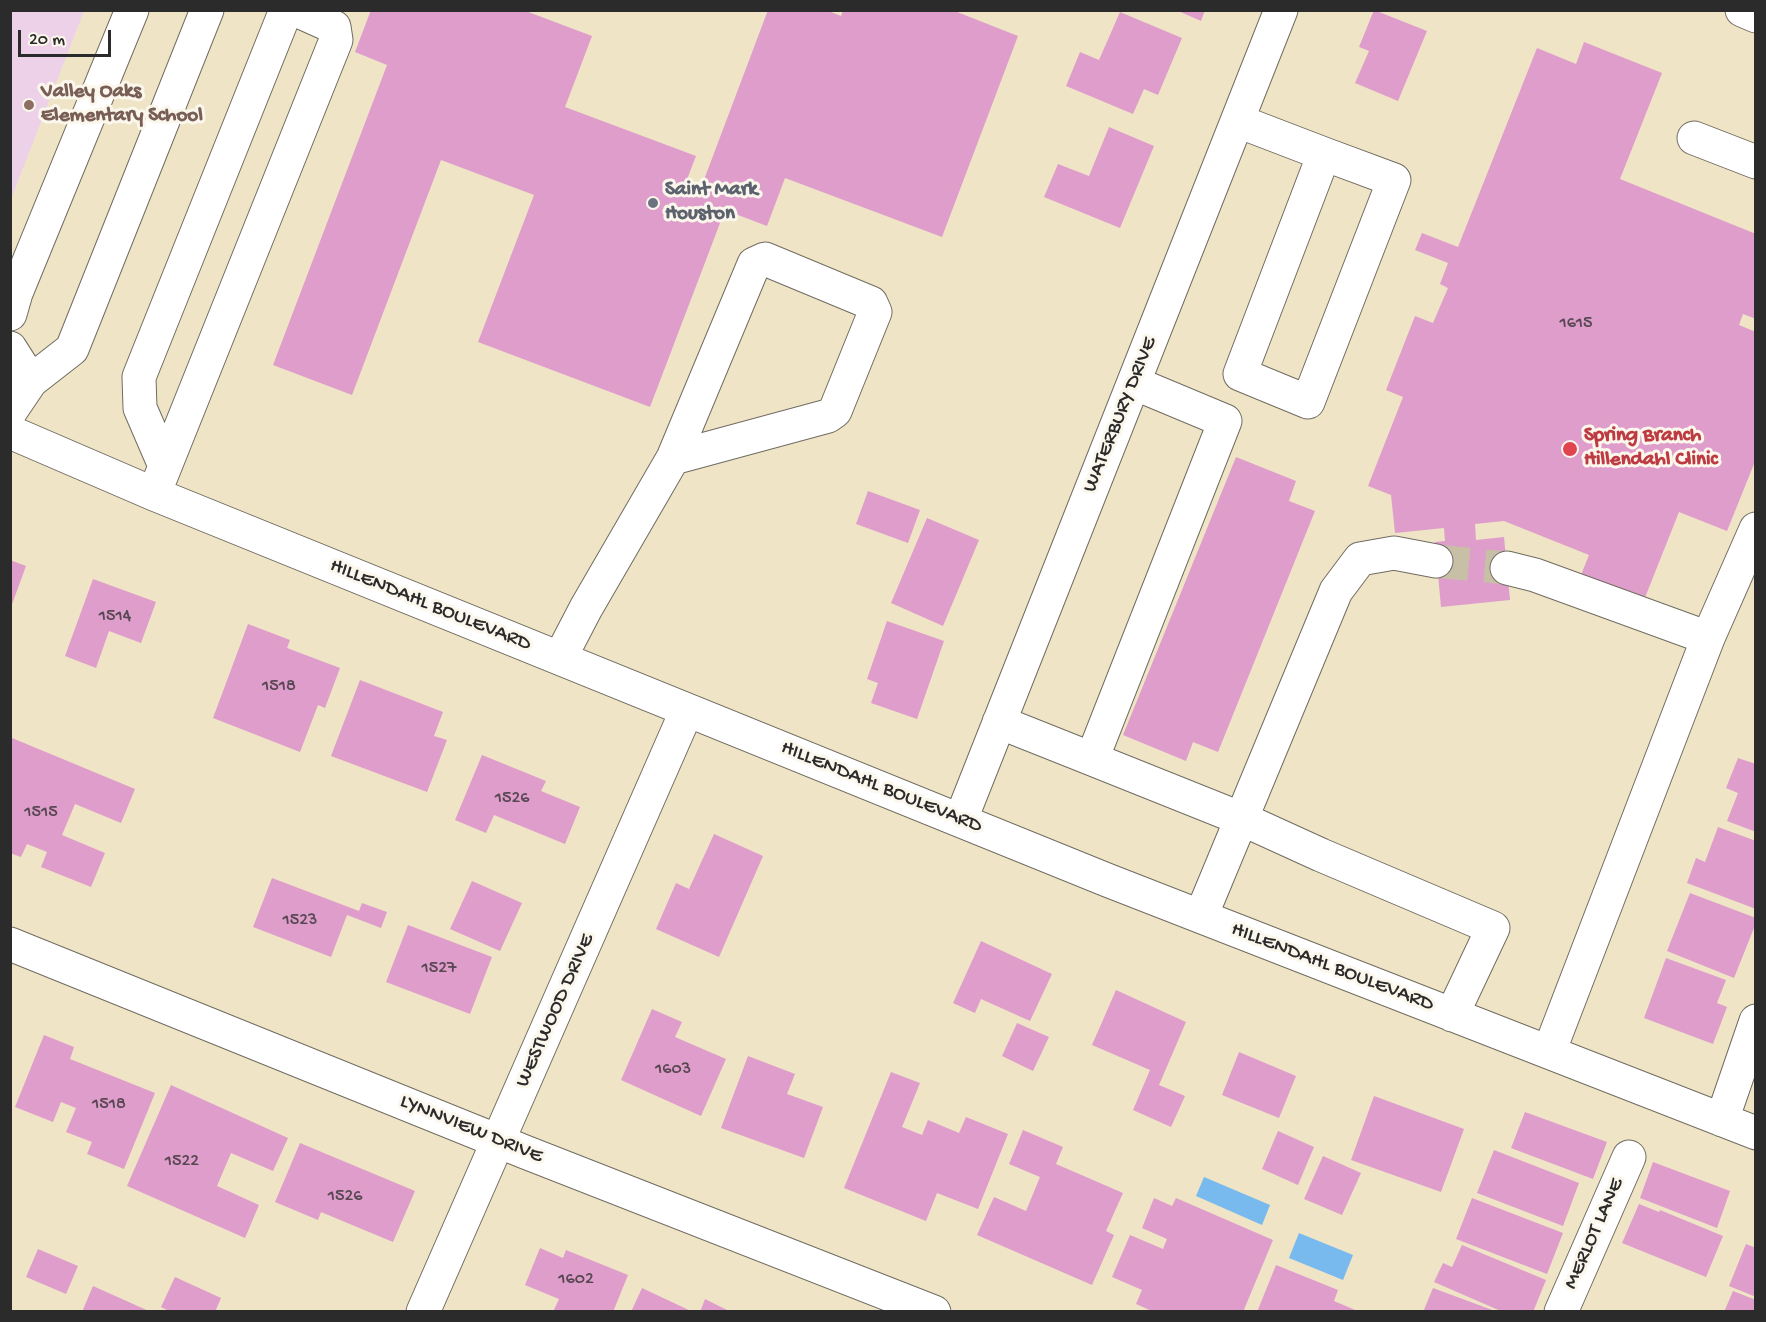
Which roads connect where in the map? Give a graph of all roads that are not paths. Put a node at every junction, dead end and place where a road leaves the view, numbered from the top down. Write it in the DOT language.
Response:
graph roads {
  1 [pos="132,10"];
  2 [pos="207,10"];
  3 [pos="286,10"];
  4 [pos="296,10"];
  5 [pos="1281,10"];
  6 [pos="1742,10"];
  7 [pos="1755,16"];
  8 [pos="1238,121"];
  9 [pos="1695,138"];
  10 [pos="1324,154"];
  11 [pos="1755,162"];
  12 [pos="10,314"];
  13 [pos="10,348"];
  14 [pos="31,381"];
  15 [pos="1134,383"];
  16 [pos="10,412"];
  17 [pos="10,432"];
  18 [pos="673,458"];
  19 [pos="159,480"];
  20 [pos="1755,530"];
  21 [pos="1436,561"];
  22 [pos="1507,568"];
  23 [pos="1708,638"];
  24 [pos="560,658"];
  25 [pos="687,710"];
  26 [pos="999,722"];
  27 [pos="1092,759"];
  28 [pos="961,819"];
  29 [pos="1242,819"];
  30 [pos="1201,916"];
  31 [pos="10,944"];
  32 [pos="1452,1015"];
  33 [pos="1755,1022"];
  34 [pos="1549,1052"];
  35 [pos="1722,1120"];
  36 [pos="1755,1132"];
  37 [pos="499,1141"];
  38 [pos="1629,1157"];
  39 [pos="423,1311"];
  40 [pos="934,1311"];
  41 [pos="1561,1311"];
  1 -- 12 [label="street"];
  2 -- 14 [label="street"];
  3 -- 19 [label="street"];
  4 -- 19 [label="street"];
  5 -- 8 [label="street, WATERBURY DRIVE"];
  6 -- 7 [label="street"];
  8 -- 10 [label="street"];
  8 -- 15 [label="street, WATERBURY DRIVE"];
  9 -- 11 [label="street"];
  10 -- 10 [label="street"];
  13 -- 14 [label="street"];
  14 -- 16 [label="street"];
  15 -- 26 [label="street, WATERBURY DRIVE"];
  15 -- 27 [label="street"];
  17 -- 19 [label="street, HILLENDAHL BOULEVARD"];
  18 -- 18 [label="street"];
  18 -- 24 [label="street"];
  19 -- 24 [label="street, HILLENDAHL BOULEVARD"];
  20 -- 23 [label="street"];
  21 -- 29 [label="street"];
  22 -- 23 [label="street"];
  23 -- 34 [label="street"];
  24 -- 25 [label="street, HILLENDAHL BOULEVARD"];
  25 -- 28 [label="street, HILLENDAHL BOULEVARD"];
  25 -- 37 [label="street, WESTWOOD DRIVE"];
  26 -- 27 [label="street"];
  26 -- 28 [label="street, WATERBURY DRIVE"];
  27 -- 29 [label="street"];
  28 -- 30 [label="street, HILLENDAHL BOULEVARD"];
  29 -- 30 [label="street"];
  29 -- 32 [label="street"];
  30 -- 32 [label="street, HILLENDAHL BOULEVARD"];
  31 -- 37 [label="street, LYNNVIEW DRIVE"];
  32 -- 34 [label="street, HILLENDAHL BOULEVARD"];
  33 -- 35 [label="street"];
  34 -- 35 [label="street, HILLENDAHL BOULEVARD"];
  35 -- 36 [label="street, HILLENDAHL BOULEVARD"];
  37 -- 39 [label="street, WESTWOOD DRIVE"];
  37 -- 40 [label="street, LYNNVIEW DRIVE"];
  38 -- 41 [label="street, MERLOT LANE"];
}
